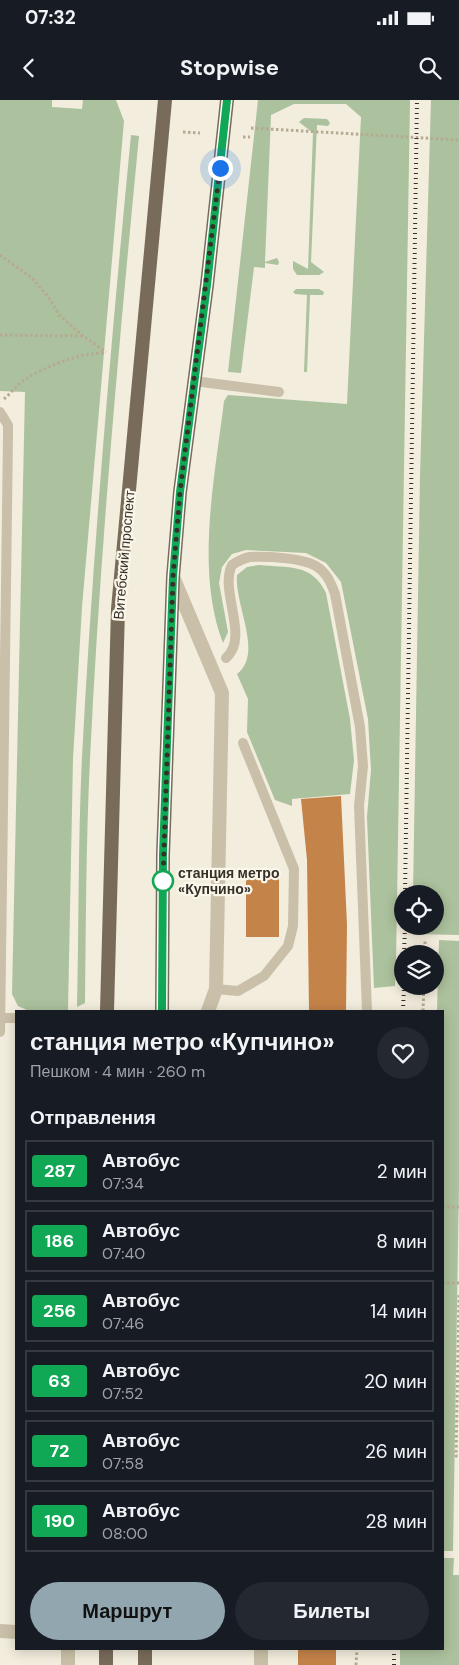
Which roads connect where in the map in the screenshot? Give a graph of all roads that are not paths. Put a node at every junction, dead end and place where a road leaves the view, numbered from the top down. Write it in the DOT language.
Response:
graph roads {
  1 [pos="165,100"];
  2 [pos="227,100"];
  3 [pos="194,382"];
  4 [pos="278,392"];
  5 [pos="0,412"];
  6 [pos="173,577"];
  7 [pos="226,658"];
  8 [pos="243,743"];
  9 [pos="216,989"];
  10 [pos="106,1010"];
  11 [pos="162,1010"];
  12 [pos="208,1010"];
  13 [pos="367,1010"];
  14 [pos="0,1018"];
  15 [pos="15,1018"];
  16 [pos="0,1032"];
  17 [pos="0,1631"];
  18 [pos="15,1632"];
  19 [pos="68,1650"];
  20 [pos="106,1650"];
  21 [pos="145,1650"];
  22 [pos="261,1650"];
  23 [pos="68,1665"];
  24 [pos="106,1665"];
  25 [pos="145,1665"];
  26 [pos="261,1665"];
  1 -- 10 [label="main road, Витебский проспект"];
  2 -- 3 [label="main road"];
  3 -- 4 [label="lane"];
  3 -- 6 [label="main road"];
  5 -- 14 [label="lane"];
  6 -- 9 [label="street"];
  6 -- 11 [label="main road"];
  7 -- 13 [label="lane"];
  8 -- 9 [label="lane"];
  9 -- 12 [label="street"];
  14 -- 15 [label="lane"];
  14 -- 16 [label="lane"];
  17 -- 18 [label="street"];
  19 -- 23 [label="street"];
  20 -- 24 [label="main road"];
  21 -- 25 [label="main road"];
  22 -- 26 [label="street"];
}
